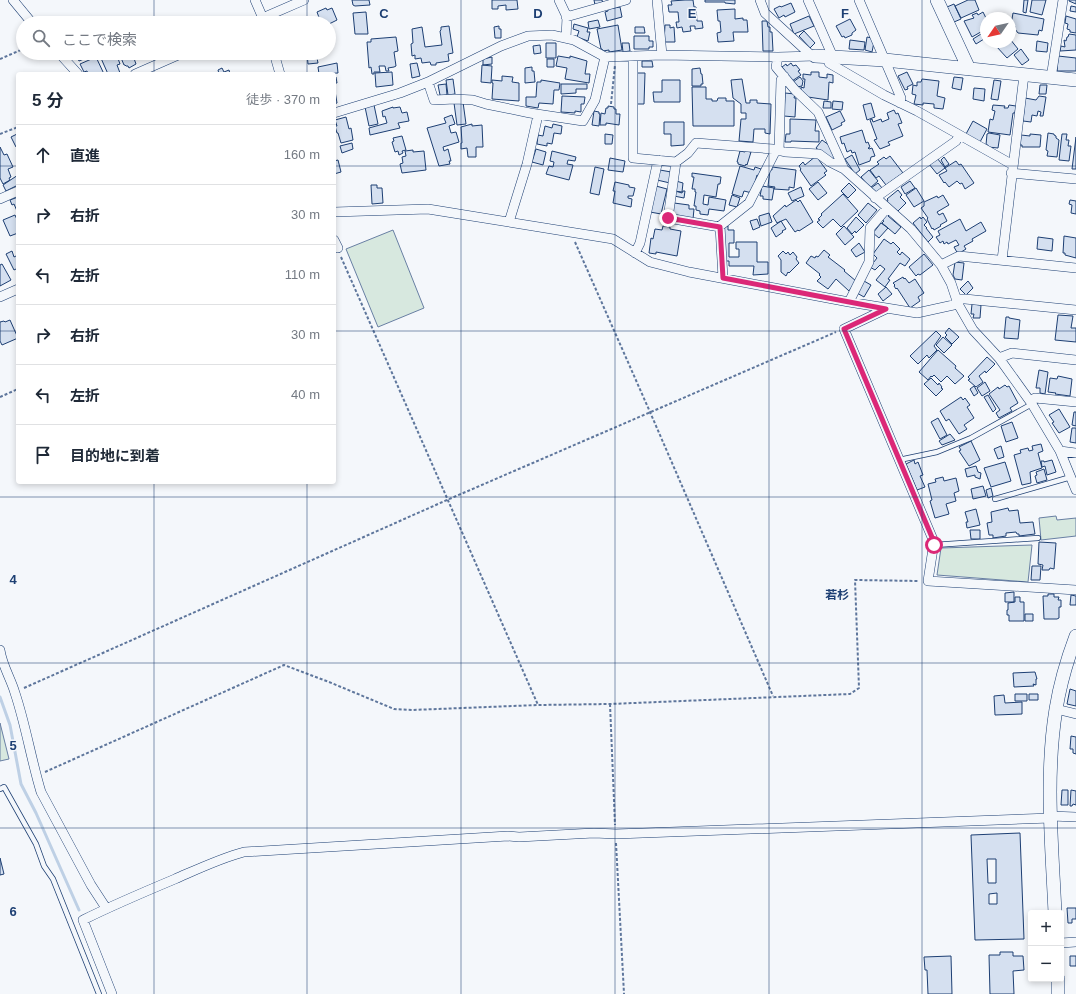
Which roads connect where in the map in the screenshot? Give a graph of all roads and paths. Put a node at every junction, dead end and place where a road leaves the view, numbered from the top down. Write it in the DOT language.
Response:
graph roads {
  1 [pos="13,0"];
  2 [pos="255,0"];
  3 [pos="304,0"];
  4 [pos="559,0"];
  5 [pos="626,0"];
  6 [pos="657,0"];
  7 [pos="760,0"];
  8 [pos="808,0"];
  9 [pos="859,0"];
  10 [pos="937,0"];
  11 [pos="1063,0"];
  12 [pos="26,16"];
  13 [pos="262,16"];
  14 [pos="272,16"];
  15 [pos="566,16"];
  16 [pos="566,38"];
  17 [pos="16,52"];
  18 [pos="662,55"];
  19 [pos="633,56"];
  20 [pos="822,56"];
  21 [pos="605,57"];
  22 [pos="615,57"];
  23 [pos="778,57"];
  24 [pos="0,59"];
  25 [pos="65,60"];
  26 [pos="167,60"];
  27 [pos="276,60"];
  28 [pos="885,60"];
  29 [pos="968,69"];
  30 [pos="76,72"];
  31 [pos="139,72"];
  32 [pos="279,72"];
  33 [pos="1024,75"];
  34 [pos="784,76"];
  35 [pos="1051,78"];
  36 [pos="1076,80"];
  37 [pos="428,82"];
  38 [pos="900,103"];
  39 [pos="611,104"];
  40 [pos="336,112"];
  41 [pos="538,115"];
  42 [pos="16,128"];
  43 [pos="0,134"];
  44 [pos="959,135"];
  45 [pos="778,150"];
  46 [pos="658,160"];
  47 [pos="676,162"];
  48 [pos="844,169"];
  49 [pos="1012,169"];
  50 [pos="1076,179"];
  51 [pos="16,192"];
  52 [pos="875,198"];
  53 [pos="0,199"];
  54 [pos="886,208"];
  55 [pos="336,212"];
  56 [pos="509,222"];
  57 [pos="720,227"];
  58 [pos="570,232"];
  59 [pos="336,244"];
  60 [pos="635,254"];
  61 [pos="1002,260"];
  62 [pos="941,265"];
  63 [pos="1076,268"];
  64 [pos="723,278"];
  65 [pos="16,290"];
  66 [pos="0,297"];
  67 [pos="849,302"];
  68 [pos="957,302"];
  69 [pos="886,309"];
  70 [pos="1076,310"];
  71 [pos="844,329"];
  72 [pos="999,358"];
  73 [pos="1076,360"];
  74 [pos="16,390"];
  75 [pos="0,397"];
  76 [pos="1076,402"];
  77 [pos="1032,403"];
  78 [pos="650,412"];
  79 [pos="1060,451"];
  80 [pos="1076,452"];
  81 [pos="898,460"];
  82 [pos="1071,476"];
  83 [pos="1076,490"];
  84 [pos="996,499"];
  85 [pos="447,500"];
  86 [pos="1038,538"];
  87 [pos="934,545"];
  88 [pos="928,581"];
  89 [pos="1076,590"];
  90 [pos="1076,636"];
  91 [pos="0,650"];
  92 [pos="15,692"];
  93 [pos="774,697"];
  94 [pos="610,704"];
  95 [pos="538,706"];
  96 [pos="1056,709"];
  97 [pos="1076,714"];
  98 [pos="36,776"];
  99 [pos="0,789"];
  100 [pos="1051,817"];
  101 [pos="1076,817"];
  102 [pos="616,834"];
  103 [pos="106,908"];
  104 [pos="1056,910"];
  105 [pos="1076,942"];
  106 [pos="1064,943"];
  107 [pos="1058,982"];
  108 [pos="99,994"];
  109 [pos="112,994"];
  110 [pos="624,994"];
  111 [pos="1058,994"];
  1 -- 12 [label="street"];
  2 -- 13 [label="street"];
  3 -- 14 [label="street"];
  4 -- 15 [label="street"];
  5 -- 15 [label="street"];
  6 -- 18 [label="street"];
  7 -- 20 [label="street"];
  8 -- 20 [label="street"];
  9 -- 28 [label="street"];
  10 -- 29 [label="street"];
  11 -- 35 [label="street"];
  15 -- 16 [label="street"];
  16 -- 21 [label="street"];
  16 -- 37 [label="street"];
  17 -- 24 [label="path"];
  18 -- 19 [label="street"];
  18 -- 23 [label="street"];
  19 -- 22 [label="street"];
  19 -- 46 [label="street"];
  20 -- 23 [label="street"];
  20 -- 28 [label="street"];
  20 -- 38 [label="street"];
  21 -- 22 [label="street"];
  21 -- 41 [label="street"];
  22 -- 39 [label="path"];
  23 -- 34 [label="street"];
  25 -- 30 [label="street"];
  26 -- 31 [label="street"];
  27 -- 32 [label="street"];
  28 -- 29 [label="street"];
  28 -- 38 [label="street"];
  29 -- 33 [label="street"];
  33 -- 35 [label="street"];
  33 -- 49 [label="street"];
  34 -- 45 [label="street"];
  34 -- 48 [label="street"];
  35 -- 36 [label="street"];
  37 -- 40 [label="street"];
  37 -- 41 [label="street"];
  38 -- 44 [label="street"];
  41 -- 56 [label="street"];
  42 -- 43 [label="path"];
  44 -- 49 [label="street"];
  44 -- 52 [label="street"];
  45 -- 47 [label="street"];
  45 -- 48 [label="street"];
  45 -- 57 [label="street"];
  46 -- 47 [label="street"];
  46 -- 60 [label="street"];
  47 -- 57 [label="street"];
  48 -- 52 [label="street"];
  49 -- 50 [label="street"];
  49 -- 61 [label="street"];
  51 -- 53 [label="street"];
  52 -- 54 [label="street"];
  54 -- 62 [label="street"];
  54 -- 67 [label="street"];
  55 -- 56 [label="street"];
  56 -- 58 [label="street"];
  57 -- 64 [label="street"];
  58 -- 60 [label="street"];
  58 -- 78 [label="path"];
  59 -- 85 [label="path"];
  60 -- 64 [label="street"];
  61 -- 62 [label="street"];
  61 -- 63 [label="street"];
  62 -- 68 [label="street"];
  64 -- 67 [label="street"];
  65 -- 66 [label="street"];
  67 -- 69 [label="street"];
  68 -- 69 [label="street"];
  68 -- 70 [label="street"];
  68 -- 72 [label="street"];
  69 -- 71 [label="street"];
  71 -- 78 [label="path"];
  71 -- 81 [label="street"];
  72 -- 73 [label="street"];
  72 -- 77 [label="street"];
  74 -- 75 [label="path"];
  76 -- 77 [label="street"];
  77 -- 79 [label="street"];
  77 -- 81 [label="lane"];
  78 -- 85 [label="path"];
  78 -- 93 [label="path"];
  79 -- 80 [label="street"];
  79 -- 82 [label="street"];
  81 -- 87 [label="street"];
  82 -- 83 [label="street"];
  82 -- 84 [label="lane"];
  85 -- 92 [label="path"];
  85 -- 95 [label="path"];
  86 -- 87 [label="lane"];
  87 -- 88 [label="street"];
  88 -- 89 [label="street"];
  88 -- 93 [label="path"];
  90 -- 96 [label="street"];
  91 -- 92 [label="street"];
  92 -- 98 [label="street"];
  93 -- 94 [label="path"];
  94 -- 95 [label="path"];
  94 -- 102 [label="path"];
  95 -- 98 [label="path"];
  96 -- 97 [label="street"];
  96 -- 100 [label="street"];
  98 -- 103 [label="street"];
  99 -- 108 [label="lane"];
  100 -- 101 [label="street"];
  100 -- 102 [label="street"];
  100 -- 104 [label="street"];
  102 -- 103 [label="street"];
  102 -- 110 [label="path"];
  103 -- 109 [label="street"];
  105 -- 106 [label="street"];
  107 -- 111 [label="street"];
}
